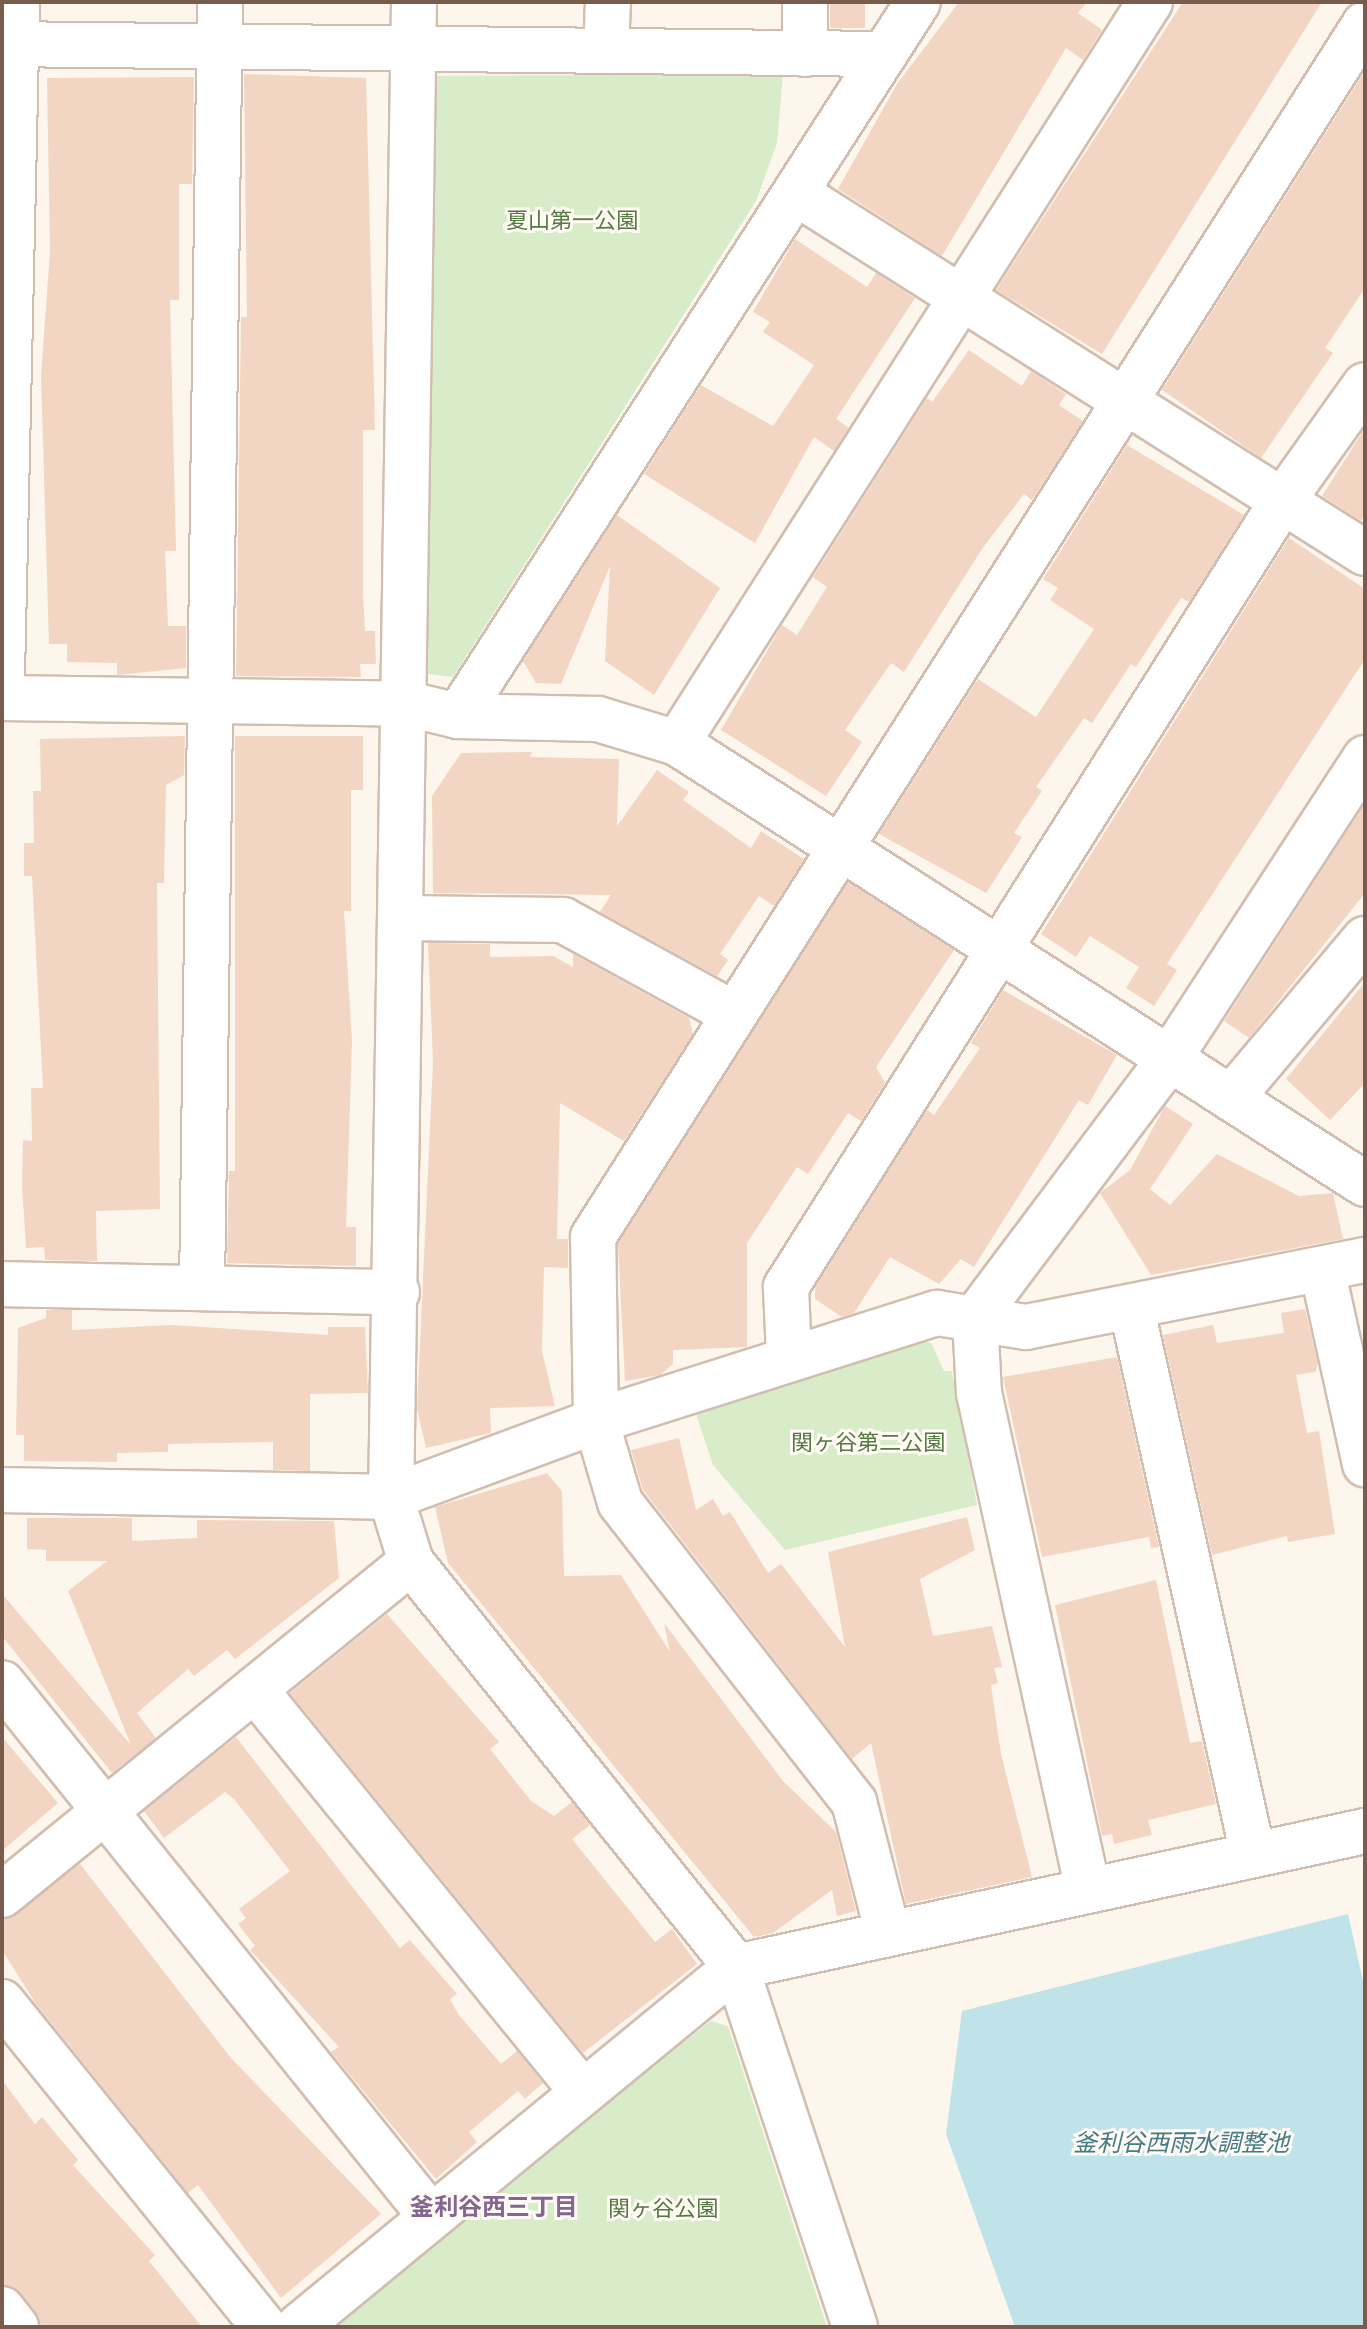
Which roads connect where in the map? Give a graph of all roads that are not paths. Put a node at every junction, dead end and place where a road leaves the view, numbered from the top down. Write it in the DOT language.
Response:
graph roads {
  1 [pos="220,2"];
  2 [pos="414,2"];
  3 [pos="608,2"];
  4 [pos="805,2"];
  5 [pos="918,2"];
  6 [pos="1150,2"];
  7 [pos="1365,24"];
  8 [pos="12,30"];
  9 [pos="220,48"];
  10 [pos="413,49"];
  11 [pos="606,51"];
  12 [pos="805,54"];
  13 [pos="884,54"];
  14 [pos="796,193"];
  15 [pos="964,295"];
  16 [pos="1365,385"];
  17 [pos="1122,398"];
  18 [pos="1283,500"];
  19 [pos="1365,553"];
  20 [pos="2,675"];
  21 [pos="2,698"];
  22 [pos="210,702"];
  23 [pos="408,704"];
  24 [pos="458,716"];
  25 [pos="677,743"];
  26 [pos="1365,758"];
  27 [pos="838,847"];
  28 [pos="401,918"];
  29 [pos="1365,939"];
  30 [pos="997,950"];
  31 [pos="732,1013"];
  32 [pos="1167,1062"];
  33 [pos="1231,1098"];
  34 [pos="1365,1184"];
  35 [pos="1365,1260"];
  36 [pos="1323,1273"];
  37 [pos="2,1284"];
  38 [pos="202,1288"];
  39 [pos="397,1292"];
  40 [pos="1132,1310"];
  41 [pos="975,1318"];
  42 [pos="789,1357"];
  43 [pos="596,1421"];
  44 [pos="1365,1464"];
  45 [pos="2,1490"];
  46 [pos="391,1497"];
  47 [pos="411,1562"];
  48 [pos="2,1683"];
  49 [pos="256,1691"];
  50 [pos="103,1813"];
  51 [pos="1365,1831"];
  52 [pos="1252,1850"];
  53 [pos="1088,1890"];
  54 [pos="2,1895"];
  55 [pos="888,1934"];
  56 [pos="736,1967"];
  57 [pos="2,2002"];
  58 [pos="581,2090"];
  59 [pos="429,2214"];
  60 [pos="2,2309"];
  61 [pos="16,2327"];
  62 [pos="264,2327"];
  63 [pos="298,2327"];
  64 [pos="855,2327"];
  1 -- 9 [label="street"];
  2 -- 10 [label="street"];
  3 -- 11 [label="street"];
  4 -- 12 [label="street"];
  5 -- 13 [label="street"];
  6 -- 15 [label="street"];
  7 -- 17 [label="street"];
  8 -- 9 [label="street"];
  8 -- 20 [label="street"];
  9 -- 10 [label="street"];
  9 -- 22 [label="street"];
  10 -- 11 [label="street"];
  10 -- 23 [label="street"];
  11 -- 12 [label="street"];
  12 -- 13 [label="street"];
  13 -- 14 [label="street"];
  14 -- 15 [label="street"];
  14 -- 24 [label="street"];
  15 -- 17 [label="street"];
  15 -- 25 [label="street"];
  16 -- 18 [label="street"];
  17 -- 18 [label="street"];
  17 -- 27 [label="street"];
  18 -- 19 [label="street"];
  18 -- 30 [label="street"];
  21 -- 22 [label="street"];
  22 -- 23 [label="street"];
  22 -- 38 [label="street"];
  23 -- 24 [label="street"];
  23 -- 28 [label="street"];
  24 -- 25 [label="street"];
  25 -- 27 [label="street"];
  26 -- 32 [label="street"];
  27 -- 30 [label="street"];
  27 -- 31 [label="street"];
  28 -- 31 [label="street"];
  28 -- 39 [label="street"];
  29 -- 33 [label="street"];
  30 -- 32 [label="street"];
  30 -- 42 [label="street"];
  31 -- 43 [label="street"];
  32 -- 33 [label="street"];
  32 -- 41 [label="street"];
  33 -- 34 [label="street"];
  35 -- 36 [label="street"];
  36 -- 40 [label="street"];
  36 -- 44 [label="street"];
  37 -- 38 [label="street"];
  38 -- 39 [label="street"];
  39 -- 46 [label="street"];
  40 -- 41 [label="street"];
  40 -- 52 [label="street"];
  41 -- 42 [label="street"];
  41 -- 53 [label="street"];
  42 -- 43 [label="street"];
  43 -- 46 [label="street"];
  43 -- 55 [label="street"];
  45 -- 46 [label="street"];
  46 -- 47 [label="street"];
  47 -- 49 [label="street"];
  47 -- 56 [label="street"];
  48 -- 50 [label="street"];
  49 -- 50 [label="street"];
  49 -- 58 [label="street"];
  50 -- 54 [label="street"];
  50 -- 59 [label="street"];
  51 -- 52 [label="street"];
  52 -- 53 [label="street"];
  53 -- 55 [label="street"];
  55 -- 56 [label="street"];
  56 -- 58 [label="street"];
  56 -- 64 [label="street"];
  57 -- 62 [label="street"];
  58 -- 59 [label="street"];
  59 -- 63 [label="street"];
  60 -- 61 [label="street"];
}
